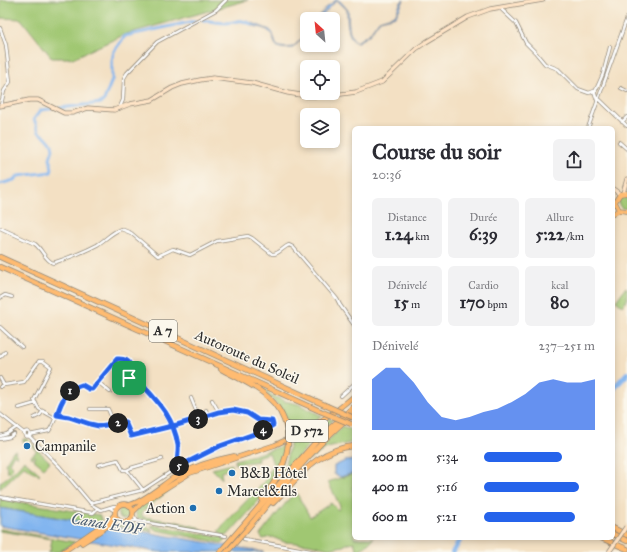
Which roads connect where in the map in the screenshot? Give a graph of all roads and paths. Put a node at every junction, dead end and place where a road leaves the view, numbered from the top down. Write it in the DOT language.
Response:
graph roads {
  1 [pos="226,0"];
  2 [pos="543,0"];
  3 [pos="500,7"];
  4 [pos="627,18"];
  5 [pos="0,28"];
  6 [pos="610,47"];
  7 [pos="621,88"];
  8 [pos="627,91"];
  9 [pos="595,92"];
  10 [pos="598,99"];
  11 [pos="1,106"];
  12 [pos="119,109"];
  13 [pos="627,117"];
  14 [pos="622,122"];
  15 [pos="589,126"];
  16 [pos="627,126"];
  17 [pos="619,142"];
  18 [pos="627,149"];
  19 [pos="627,179"];
  20 [pos="625,184"];
  21 [pos="627,190"];
  22 [pos="623,194"];
  23 [pos="616,205"];
  24 [pos="619,210"];
  25 [pos="627,211"];
  26 [pos="615,213"];
  27 [pos="0,228"];
  28 [pos="0,257"];
  29 [pos="0,267"];
  30 [pos="12,297"];
  31 [pos="0,298"];
  32 [pos="352,322"];
  33 [pos="0,327"];
  34 [pos="22,347"];
  35 [pos="180,348"];
  36 [pos="5,352"];
  37 [pos="0,357"];
  38 [pos="143,370"];
  39 [pos="0,378"];
  40 [pos="139,381"];
  41 [pos="98,382"];
  42 [pos="4,385"];
  43 [pos="352,386"];
  44 [pos="0,387"];
  45 [pos="110,392"];
  46 [pos="341,396"];
  47 [pos="191,398"];
  48 [pos="352,398"];
  49 [pos="212,400"];
  50 [pos="36,402"];
  51 [pos="19,408"];
  52 [pos="90,408"];
  53 [pos="352,409"];
  54 [pos="206,410"];
  55 [pos="43,411"];
  56 [pos="219,412"];
  57 [pos="0,414"];
  58 [pos="208,415"];
  59 [pos="352,415"];
  60 [pos="56,417"];
  61 [pos="352,417"];
  62 [pos="34,418"];
  63 [pos="199,418"];
  64 [pos="114,423"];
  65 [pos="352,425"];
  66 [pos="172,426"];
  67 [pos="17,427"];
  68 [pos="14,434"];
  69 [pos="29,435"];
  70 [pos="0,436"];
  71 [pos="0,440"];
  72 [pos="352,446"];
  73 [pos="252,452"];
  74 [pos="162,459"];
  75 [pos="98,465"];
  76 [pos="178,467"];
  77 [pos="127,470"];
  78 [pos="143,490"];
  79 [pos="0,497"];
  80 [pos="90,502"];
  81 [pos="129,505"];
  82 [pos="118,507"];
  83 [pos="110,508"];
  84 [pos="97,509"];
  85 [pos="254,510"];
  86 [pos="115,513"];
  87 [pos="133,513"];
  88 [pos="112,520"];
  89 [pos="119,521"];
  90 [pos="130,521"];
  91 [pos="137,521"];
  92 [pos="253,522"];
  93 [pos="627,527"];
  94 [pos="615,529"];
  95 [pos="615,535"];
  96 [pos="627,535"];
  97 [pos="243,537"];
  98 [pos="228,540"];
  99 [pos="606,540"];
  100 [pos="627,541"];
  101 [pos="627,550"];
  102 [pos="64,552"];
  103 [pos="216,552"];
  104 [pos="220,552"];
  105 [pos="227,552"];
  106 [pos="316,552"];
  107 [pos="609,552"];
  1 -- 12 [label="street"];
  2 -- 3 [label="street"];
  3 -- 9 [label="street"];
  3 -- 12 [label="street"];
  4 -- 10 [label="street"];
  5 -- 11 [label="street"];
  6 -- 9 [label="street"];
  7 -- 8 [label="street"];
  9 -- 10 [label="street"];
  10 -- 14 [label="street"];
  10 -- 15 [label="street"];
  11 -- 12 [label="street"];
  13 -- 14 [label="street"];
  14 -- 16 [label="street"];
  17 -- 18 [label="street"];
  19 -- 20 [label="street"];
  20 -- 21 [label="street"];
  20 -- 22 [label="street"];
  22 -- 23 [label="main road"];
  23 -- 24 [label="main road"];
  24 -- 25 [label="main road"];
  24 -- 26 [label="main road"];
  27 -- 32 [label="street"];
  28 -- 61 [label="highway, Autoroute du Soleil / A 7, bridge"];
  29 -- 35 [label="highway, Autoroute du Soleil / A 7"];
  30 -- 31 [label="street"];
  33 -- 34 [label="street"];
  35 -- 65 [label="highway, Autoroute du Soleil / A 7, bridge"];
  35 -- 85 [label="highway, bridge"];
  36 -- 37 [label="street"];
  38 -- 40 [label="street"];
  39 -- 42 [label="street"];
  40 -- 41 [label="street"];
  40 -- 66 [label="street"];
  41 -- 45 [label="street"];
  41 -- 60 [label="street"];
  42 -- 44 [label="street"];
  42 -- 50 [label="street"];
  43 -- 46 [label="street"];
  47 -- 63 [label="street"];
  48 -- 73 [label="main road, D 572"];
  49 -- 56 [label="street"];
  50 -- 51 [label="street"];
  50 -- 55 [label="street"];
  52 -- 64 [label="street"];
  53 -- 85 [label="highway"];
  54 -- 58 [label="street"];
  55 -- 60 [label="street"];
  55 -- 62 [label="street"];
  56 -- 58 [label="street"];
  56 -- 76 [label="street"];
  57 -- 67 [label="street"];
  58 -- 63 [label="street"];
  59 -- 92 [label="highway"];
  60 -- 64 [label="street"];
  60 -- 69 [label="street"];
  63 -- 66 [label="street"];
  64 -- 66 [label="street"];
  66 -- 76 [label="street"];
  67 -- 69 [label="street"];
  67 -- 70 [label="street"];
  68 -- 71 [label="street"];
  69 -- 80 [label="street"];
  72 -- 92 [label="highway"];
  73 -- 81 [label="main road, D 572"];
  73 -- 87 [label="main road, D 572"];
  74 -- 77 [label="street"];
  75 -- 77 [label="street"];
  76 -- 78 [label="street"];
  77 -- 78 [label="street"];
  78 -- 80 [label="street"];
  79 -- 84 [label="street"];
  80 -- 84 [label="street"];
  81 -- 82 [label="main road"];
  81 -- 87 [label="main road"];
  82 -- 83 [label="street"];
  82 -- 86 [label="main road"];
  83 -- 84 [label="street"];
  83 -- 86 [label="street"];
  85 -- 98 [label="highway"];
  86 -- 88 [label="main road"];
  86 -- 89 [label="main road"];
  87 -- 90 [label="main road"];
  87 -- 91 [label="street"];
  88 -- 89 [label="main road"];
  88 -- 102 [label="main road"];
  88 -- 102 [label="main road"];
  89 -- 90 [label="main road"];
  90 -- 91 [label="street"];
  91 -- 98 [label="street"];
  92 -- 97 [label="highway"];
  93 -- 107 [label="street, bridge"];
  94 -- 96 [label="highway"];
  95 -- 100 [label="highway"];
  97 -- 105 [label="highway, bridge"];
  97 -- 106 [label="street"];
  98 -- 103 [label="highway"];
  98 -- 104 [label="highway"];
  99 -- 101 [label="highway"];
}
